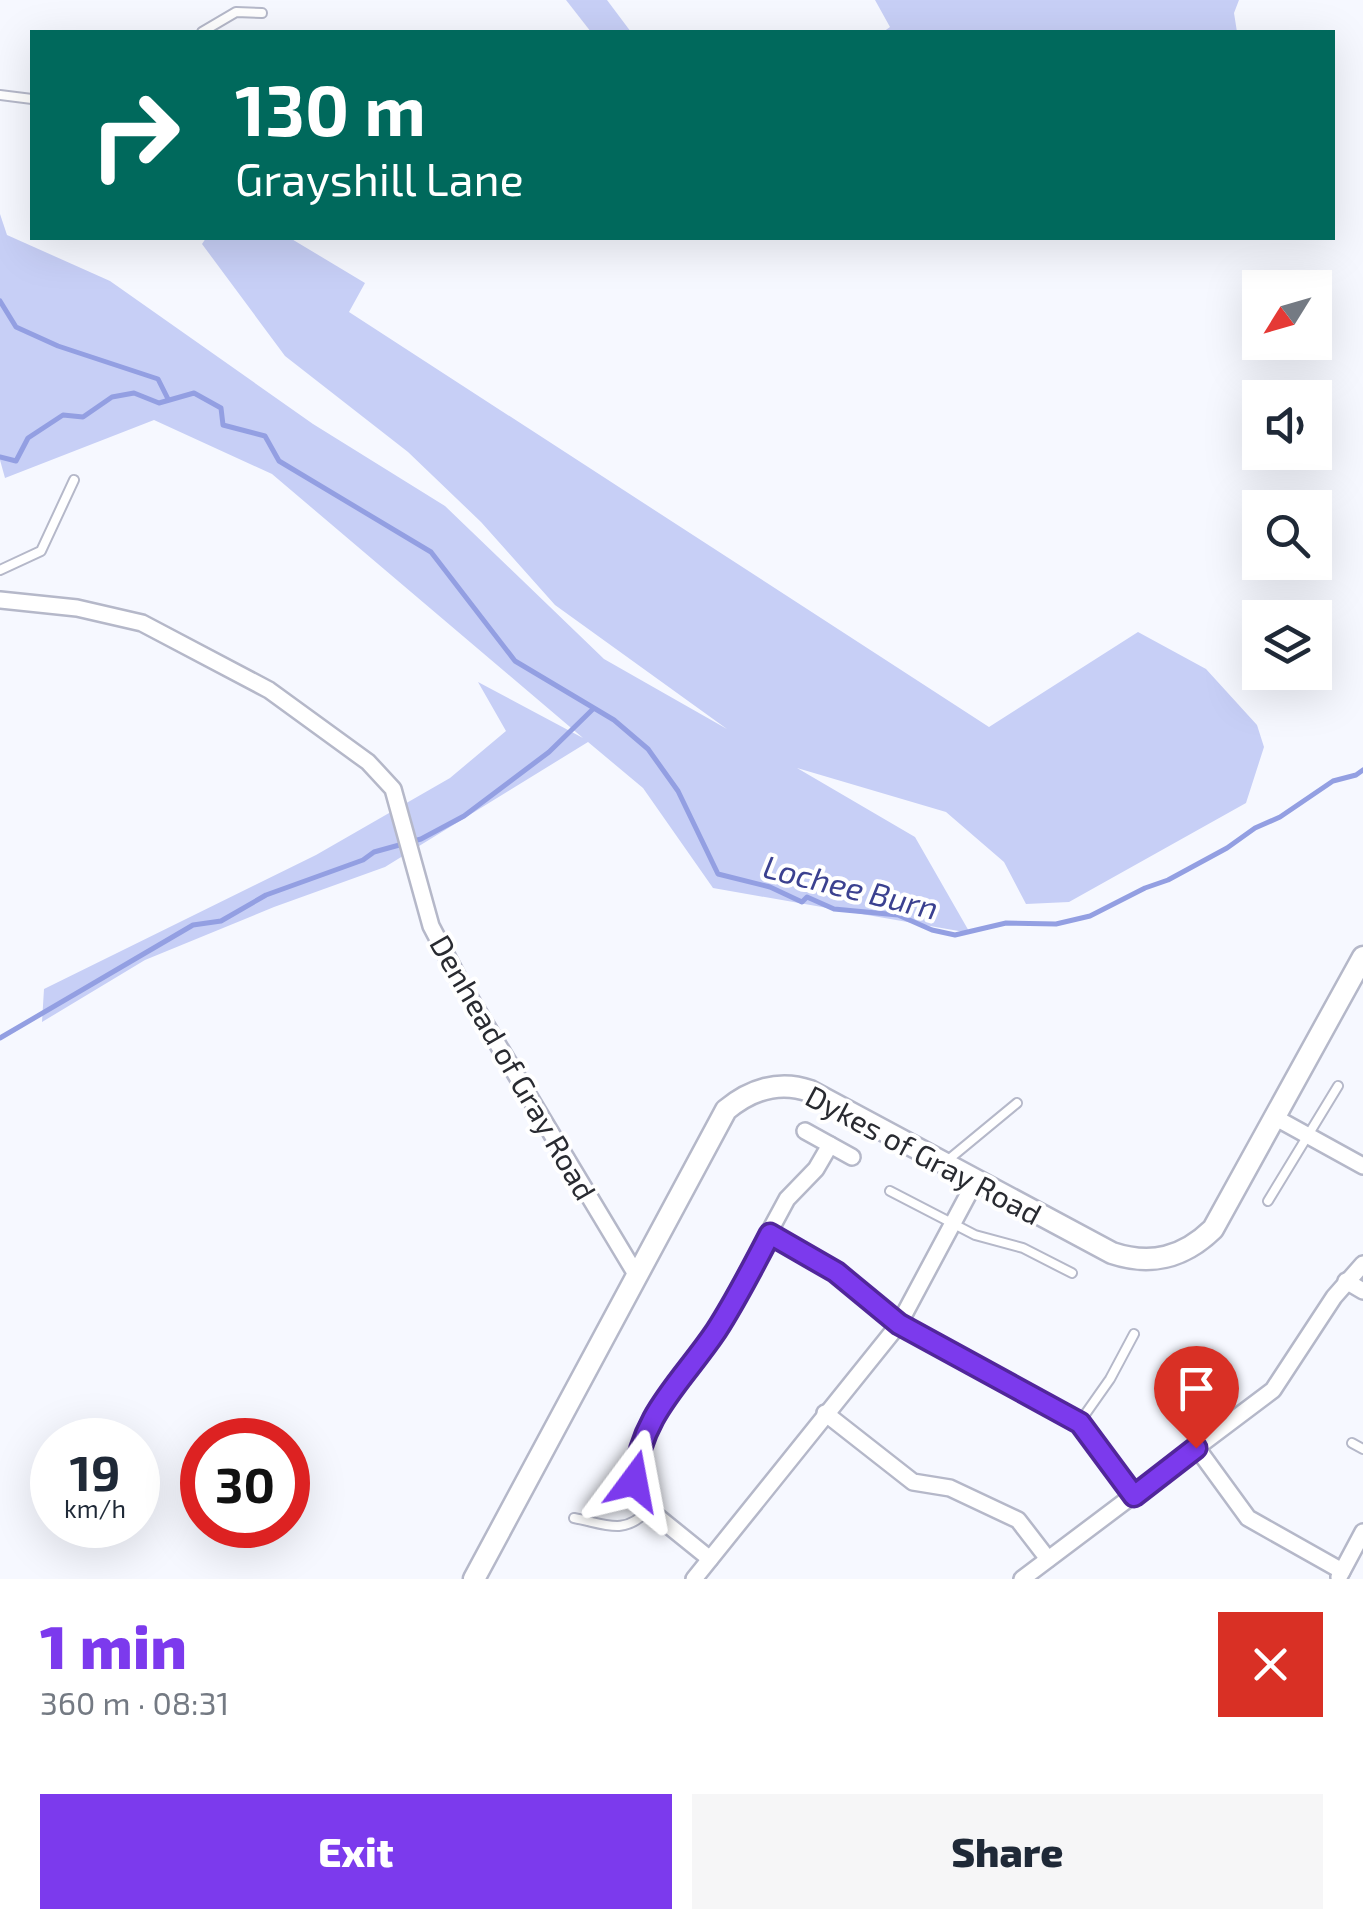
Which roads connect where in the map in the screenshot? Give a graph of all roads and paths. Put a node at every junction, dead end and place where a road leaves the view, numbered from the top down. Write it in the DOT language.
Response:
graph roads {
  1 [pos="262,13"];
  2 [pos="205,30"];
  3 [pos="0,94"];
  4 [pos="30,99"];
  5 [pos="74,480"];
  6 [pos="0,570"];
  7 [pos="0,600"];
  8 [pos="1363,956"];
  9 [pos="1354,992"];
  10 [pos="1338,1086"];
  11 [pos="1017,1103"];
  12 [pos="1276,1118"];
  13 [pos="805,1132"];
  14 [pos="1308,1136"];
  15 [pos="830,1145"];
  16 [pos="852,1157"];
  17 [pos="944,1163"];
  18 [pos="1363,1166"];
  19 [pos="976,1180"];
  20 [pos="890,1192"];
  21 [pos="1268,1201"];
  22 [pos="953,1224"];
  23 [pos="770,1234"];
  24 [pos="1363,1264"];
  25 [pos="1072,1273"];
  26 [pos="636,1276"];
  27 [pos="1346,1281"];
  28 [pos="1363,1291"];
  29 [pos="899,1324"];
  30 [pos="1134,1334"];
  31 [pos="825,1413"];
  32 [pos="1080,1423"];
  33 [pos="1352,1442"];
  34 [pos="1196,1448"];
  35 [pos="1363,1449"];
  36 [pos="1134,1496"];
  37 [pos="648,1510"];
  38 [pos="574,1518"];
  39 [pos="1363,1532"];
  40 [pos="1359,1550"];
  41 [pos="710,1559"];
  42 [pos="1048,1560"];
  43 [pos="1340,1575"];
  44 [pos="474,1579"];
  45 [pos="694,1579"];
  46 [pos="1022,1579"];
  1 -- 2 [label="lane"];
  3 -- 4 [label="lane"];
  5 -- 6 [label="lane"];
  7 -- 26 [label="street, Denhead of Gray Road"];
  8 -- 9 [label="street, Dykes of Gray Road"];
  9 -- 12 [label="street, Dykes of Gray Road"];
  10 -- 14 [label="lane"];
  11 -- 17 [label="lane"];
  12 -- 14 [label="street"];
  12 -- 19 [label="street, Dykes of Gray Road"];
  13 -- 15 [label="street"];
  14 -- 18 [label="street"];
  14 -- 21 [label="lane"];
  15 -- 16 [label="street"];
  15 -- 23 [label="street"];
  17 -- 19 [label="street, Dykes of Gray Road"];
  17 -- 26 [label="street, Dykes of Gray Road"];
  19 -- 22 [label="street"];
  20 -- 22 [label="lane"];
  22 -- 25 [label="lane"];
  22 -- 29 [label="street"];
  23 -- 29 [label="street"];
  23 -- 37 [label="street"];
  24 -- 27 [label="street"];
  26 -- 44 [label="street, Dykes of Gray Road"];
  27 -- 28 [label="street"];
  27 -- 34 [label="street"];
  29 -- 31 [label="street"];
  29 -- 32 [label="street"];
  30 -- 32 [label="lane"];
  31 -- 41 [label="street"];
  31 -- 42 [label="street"];
  32 -- 36 [label="street"];
  33 -- 35 [label="lane"];
  34 -- 36 [label="street"];
  34 -- 43 [label="street"];
  36 -- 42 [label="street"];
  37 -- 38 [label="lane"];
  37 -- 41 [label="street"];
  39 -- 40 [label="street"];
  40 -- 43 [label="street"];
  41 -- 45 [label="street"];
  42 -- 46 [label="street"];
}
